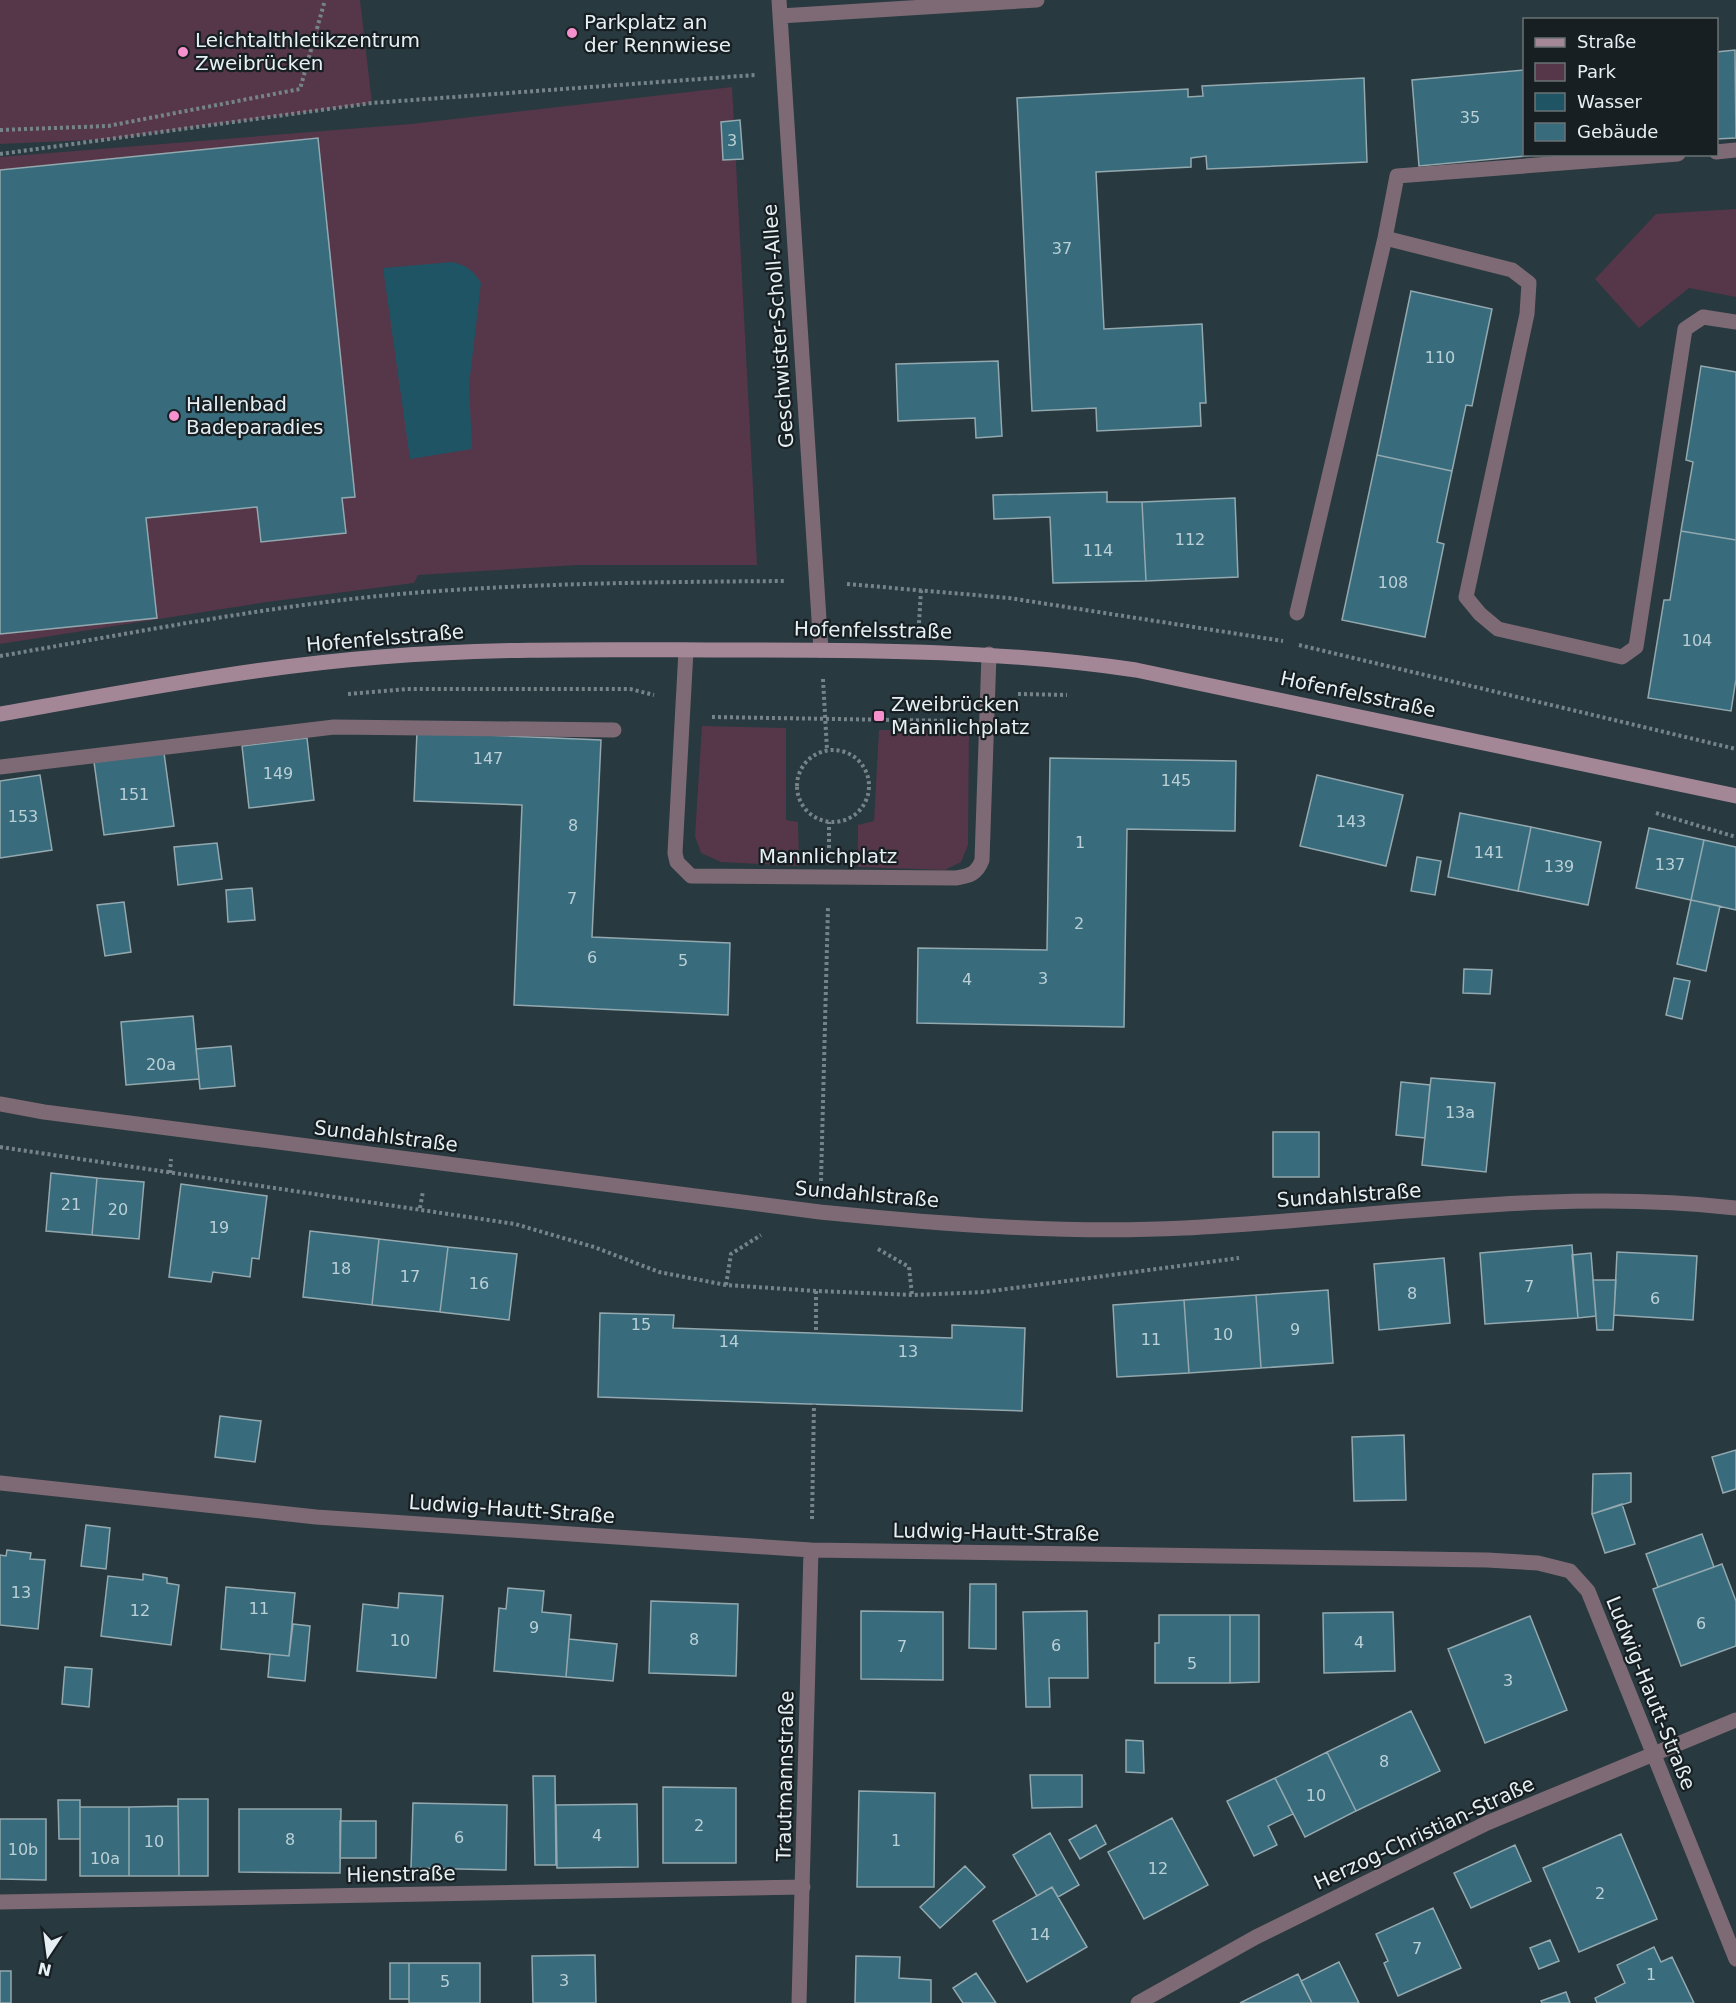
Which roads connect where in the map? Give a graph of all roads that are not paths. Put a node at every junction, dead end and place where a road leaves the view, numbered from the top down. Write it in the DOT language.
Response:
graph roads {
  1 [pos="779,0"];
  2 [pos="1037,0"];
  3 [pos="780,16"];
  4 [pos="1736,150"];
  5 [pos="1718,152"];
  6 [pos="1652,156"];
  7 [pos="1385,238"];
  8 [pos="1736,322"];
  9 [pos="1297,613"];
  10 [pos="686,650"];
  11 [pos="821,650"];
  12 [pos="989,654"];
  13 [pos="0,714"];
  14 [pos="614,730"];
  15 [pos="0,767"];
  16 [pos="1736,796"];
  17 [pos="0,1104"];
  18 [pos="1736,1208"];
  19 [pos="0,1482"];
  20 [pos="811,1550"];
  21 [pos="1736,1720"];
  22 [pos="1652,1754"];
  23 [pos="803,1887"];
  24 [pos="0,1902"];
  25 [pos="1736,1959"];
  26 [pos="799,2003"];
  27 [pos="1138,2003"];
  1 -- 3 [label="street, Geschwister-Scholl-Allee"];
  2 -- 3 [label="street"];
  3 -- 11 [label="street, Geschwister-Scholl-Allee"];
  4 -- 5 [label="street"];
  6 -- 7 [label="street"];
  7 -- 8 [label="street"];
  7 -- 9 [label="street"];
  10 -- 11 [label="main road, Hofenfelsstraße"];
  10 -- 12 [label="street, Mannlichplatz"];
  10 -- 13 [label="main road, Hofenfelsstraße"];
  11 -- 12 [label="main road, Hofenfelsstraße"];
  12 -- 16 [label="main road, Hofenfelsstraße"];
  14 -- 15 [label="street"];
  17 -- 18 [label="street, Sundahlstraße"];
  19 -- 20 [label="street, Ludwig-Hautt-Straße"];
  20 -- 22 [label="street, Ludwig-Hautt-Straße"];
  20 -- 23 [label="street, Trautmannstraße"];
  21 -- 22 [label="street, Herzog-Christian-Straße"];
  22 -- 25 [label="street, Ludwig-Hautt-Straße"];
  22 -- 27 [label="street, Herzog-Christian-Straße"];
  23 -- 24 [label="street, Hienstraße"];
  23 -- 26 [label="street, Trautmannstraße"];
}
